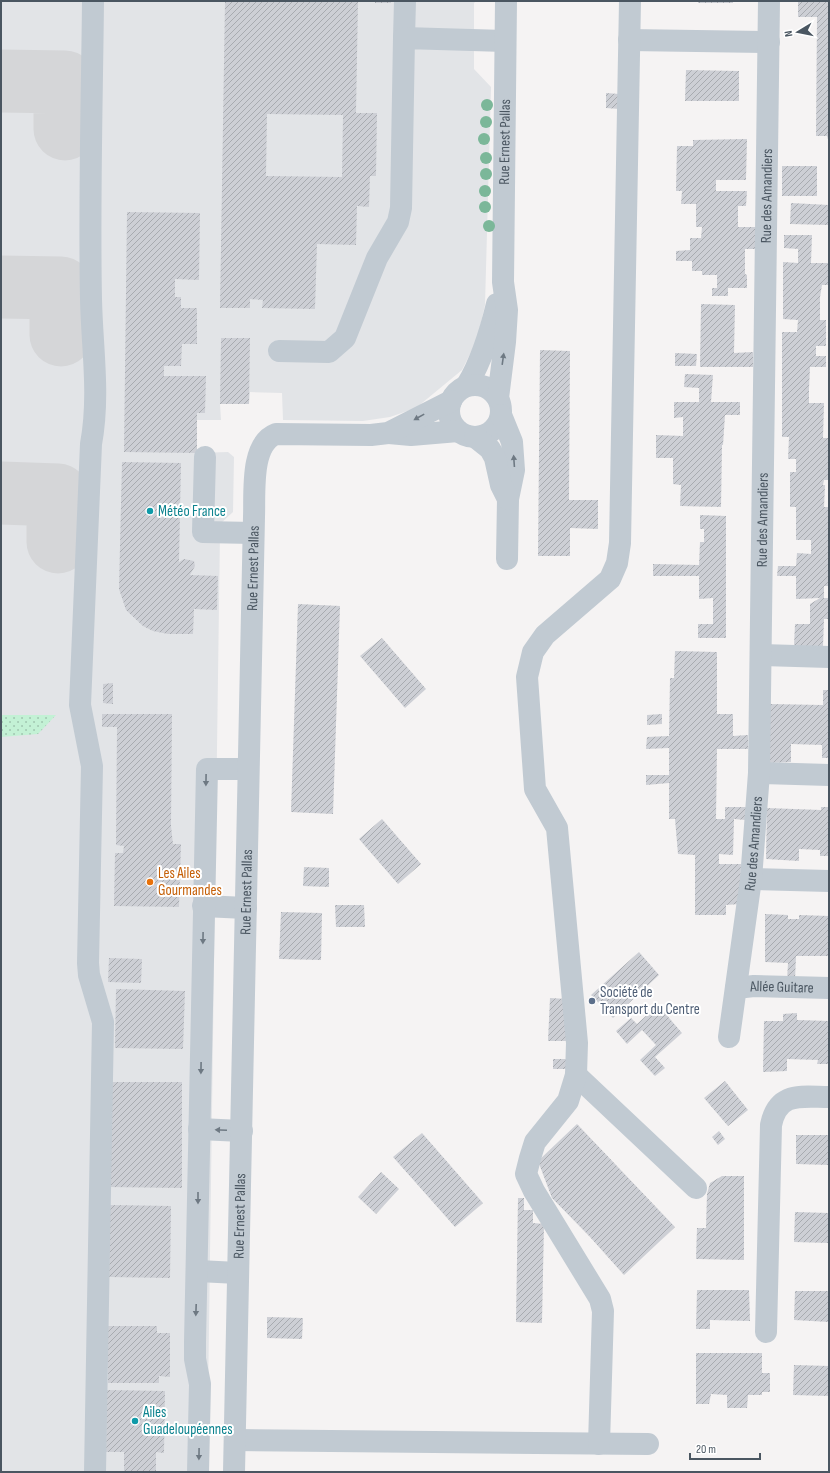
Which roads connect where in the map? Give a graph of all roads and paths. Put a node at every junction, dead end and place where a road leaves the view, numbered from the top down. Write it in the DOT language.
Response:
graph roads {
  1 [pos="93,1"];
  2 [pos="405,1"];
  3 [pos="506,1"];
  4 [pos="630,1"];
  5 [pos="769,1"];
  6 [pos="404,38"];
  7 [pos="629,40"];
  8 [pos="505,41"];
  9 [pos="769,42"];
  10 [pos="503,282"];
  11 [pos="280,351"];
  12 [pos="467,386"];
  13 [pos="450,401"];
  14 [pos="499,407"];
  15 [pos="388,432"];
  16 [pos="466,434"];
  17 [pos="205,457"];
  18 [pos="508,499"];
  19 [pos="253,533"];
  20 [pos="507,559"];
  21 [pos="761,655"];
  22 [pos="829,656"];
  23 [pos="248,769"];
  24 [pos="759,773"];
  25 [pos="829,775"];
  26 [pos="751,879"];
  27 [pos="829,881"];
  28 [pos="203,906"];
  29 [pos="246,908"];
  30 [pos="736,988"];
  31 [pos="829,988"];
  32 [pos="729,1037"];
  33 [pos="576,1075"];
  34 [pos="829,1097"];
  35 [pos="199,1130"];
  36 [pos="242,1131"];
  37 [pos="696,1188"];
  38 [pos="198,1271"];
  39 [pos="238,1273"];
  40 [pos="766,1332"];
  41 [pos="235,1440"];
  42 [pos="599,1444"];
  43 [pos="648,1444"];
  44 [pos="95,1472"];
  45 [pos="198,1472"];
  46 [pos="234,1472"];
  1 -- 44 [label="street"];
  2 -- 6 [label="street"];
  3 -- 8 [label="street, Rue Ernest Pallas"];
  4 -- 7 [label="street"];
  5 -- 9 [label="street, Rue des Amandiers"];
  6 -- 8 [label="street"];
  6 -- 11 [label="street"];
  7 -- 9 [label="street"];
  7 -- 33 [label="street"];
  8 -- 10 [label="street, Rue Ernest Pallas"];
  9 -- 21 [label="street, Rue des Amandiers"];
  10 -- 12 [label="street, Rue Ernest Pallas"];
  14 -- 10 [label="street, Rue Ernest Pallas, one-way"];
  12 -- 13 [label="street"];
  12 -- 14 [label="street"];
  13 -- 15 [label="street, Rue Ernest Pallas, one-way"];
  13 -- 16 [label="street"];
  14 -- 16 [label="street"];
  18 -- 14 [label="street, one-way"];
  15 -- 16 [label="street, Rue Ernest Pallas"];
  15 -- 19 [label="street, Rue Ernest Pallas"];
  16 -- 18 [label="street"];
  17 -- 19 [label="street"];
  18 -- 20 [label="street"];
  19 -- 23 [label="street, Rue Ernest Pallas"];
  21 -- 22 [label="street"];
  21 -- 24 [label="street, Rue des Amandiers"];
  23 -- 28 [label="street, one-way"];
  23 -- 29 [label="street, Rue Ernest Pallas"];
  24 -- 25 [label="street"];
  24 -- 26 [label="street, Rue des Amandiers"];
  26 -- 27 [label="street"];
  26 -- 30 [label="street, Rue des Amandiers"];
  28 -- 29 [label="street"];
  28 -- 35 [label="street, one-way"];
  29 -- 36 [label="street, Rue Ernest Pallas"];
  30 -- 31 [label="street, Allée Guitare"];
  30 -- 32 [label="street, Rue des Amandiers"];
  33 -- 37 [label="street"];
  33 -- 42 [label="street"];
  34 -- 40 [label="street"];
  36 -- 35 [label="street, one-way"];
  35 -- 38 [label="street, one-way"];
  36 -- 39 [label="street, Rue Ernest Pallas"];
  38 -- 39 [label="street"];
  38 -- 45 [label="street, one-way"];
  39 -- 41 [label="street, Rue Ernest Pallas"];
  41 -- 42 [label="street"];
  41 -- 46 [label="street, Rue Ernest Pallas"];
  42 -- 43 [label="street"];
}
